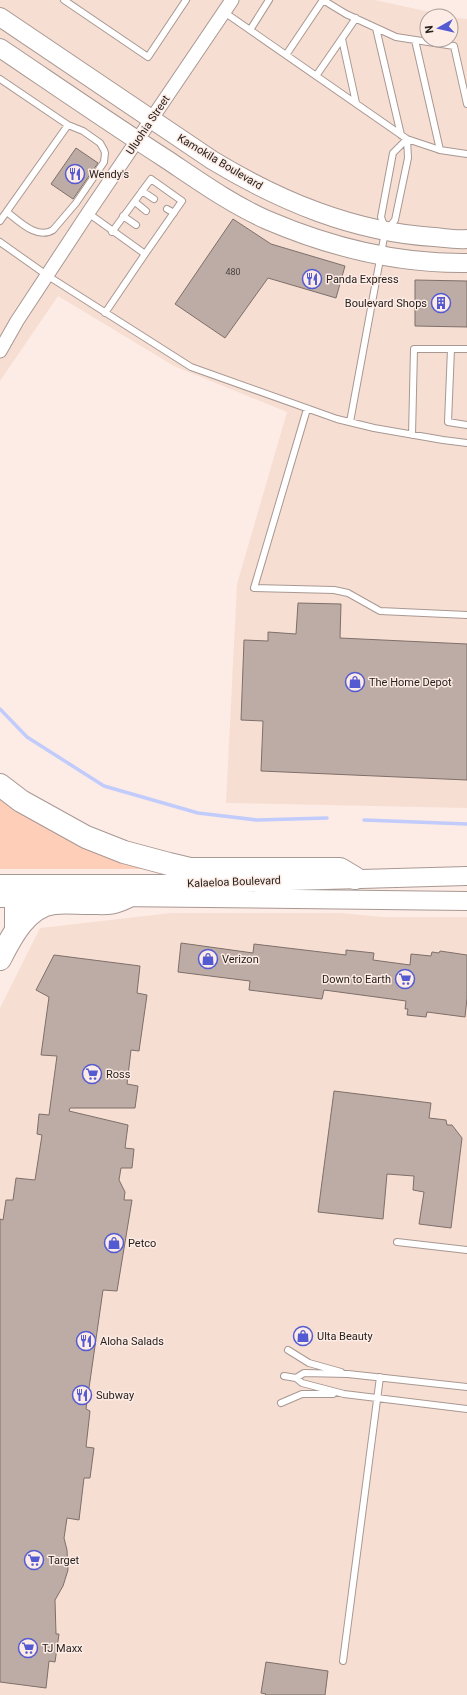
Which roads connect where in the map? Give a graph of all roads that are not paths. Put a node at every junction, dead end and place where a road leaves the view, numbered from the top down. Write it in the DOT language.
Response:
graph roads {
  1 [pos="64,0"];
  2 [pos="186,0"];
  3 [pos="232,0"];
  4 [pos="269,0"];
  5 [pos="323,0"];
  6 [pos="224,12"];
  7 [pos="0,18"];
  8 [pos="356,18"];
  9 [pos="376,28"];
  10 [pos="250,30"];
  11 [pos="342,39"];
  12 [pos="415,40"];
  13 [pos="0,48"];
  14 [pos="286,55"];
  15 [pos="316,76"];
  16 [pos="0,79"];
  17 [pos="356,103"];
  18 [pos="467,104"];
  19 [pos="151,119"];
  20 [pos="68,125"];
  21 [pos="401,134"];
  22 [pos="407,139"];
  23 [pos="137,141"];
  24 [pos="440,150"];
  25 [pos="467,154"];
  26 [pos="142,191"];
  27 [pos="154,200"];
  28 [pos="134,202"];
  29 [pos="167,208"];
  30 [pos="146,211"];
  31 [pos="7,212"];
  32 [pos="88,213"];
  33 [pos="174,213"];
  34 [pos="123,216"];
  35 [pos="0,221"];
  36 [pos="159,221"];
  37 [pos="136,225"];
  38 [pos="165,225"];
  39 [pos="386,231"];
  40 [pos="112,232"];
  41 [pos="149,235"];
  42 [pos="155,239"];
  43 [pos="467,239"];
  44 [pos="0,242"];
  45 [pos="145,254"];
  46 [pos="381,255"];
  47 [pos="467,263"];
  48 [pos="48,276"];
  49 [pos="105,312"];
  50 [pos="451,349"];
  51 [pos="467,349"];
  52 [pos="0,351"];
  53 [pos="307,409"];
  54 [pos="350,422"];
  55 [pos="467,425"];
  56 [pos="412,435"];
  57 [pos="467,443"];
  58 [pos="467,615"];
  59 [pos="0,785"];
  60 [pos="467,876"];
  61 [pos="355,878"];
  62 [pos="5,893"];
  63 [pos="127,897"];
  64 [pos="467,901"];
  65 [pos="16,931"];
  66 [pos="0,959"];
  67 [pos="397,1242"];
  68 [pos="467,1250"];
  69 [pos="288,1350"];
  70 [pos="348,1374"];
  71 [pos="284,1376"];
  72 [pos="380,1377"];
  73 [pos="296,1378"];
  74 [pos="467,1387"];
  75 [pos="344,1394"];
  76 [pos="377,1398"];
  77 [pos="281,1403"];
  78 [pos="467,1409"];
  79 [pos="343,1661"];
  1 -- 2 [label="lane"];
  3 -- 6 [label="street, Uluohia Street"];
  4 -- 10 [label="lane"];
  5 -- 8 [label="lane"];
  5 -- 14 [label="lane"];
  6 -- 10 [label="lane"];
  6 -- 19 [label="street, Uluohia Street"];
  7 -- 19 [label="main road, Kamokila Boulevard"];
  8 -- 9 [label="lane"];
  8 -- 11 [label="lane"];
  9 -- 12 [label="lane"];
  9 -- 21 [label="lane"];
  10 -- 14 [label="lane"];
  11 -- 15 [label="lane"];
  11 -- 17 [label="lane"];
  12 -- 18 [label="lane"];
  12 -- 24 [label="lane"];
  13 -- 23 [label="main road"];
  14 -- 15 [label="lane"];
  15 -- 17 [label="lane"];
  16 -- 20 [label="lane"];
  17 -- 21 [label="lane"];
  19 -- 23 [label="street, Uluohia Street"];
  19 -- 39 [label="main road, Kamokila Boulevard"];
  20 -- 31 [label="lane"];
  20 -- 31 [label="lane"];
  21 -- 22 [label="lane"];
  22 -- 24 [label="lane"];
  22 -- 39 [label="lane"];
  22 -- 39 [label="lane"];
  23 -- 32 [label="street, Uluohia Street"];
  23 -- 46 [label="main road"];
  24 -- 25 [label="lane"];
  26 -- 27 [label="lane"];
  26 -- 28 [label="lane"];
  26 -- 33 [label="lane"];
  28 -- 30 [label="lane"];
  28 -- 34 [label="lane"];
  29 -- 33 [label="lane"];
  31 -- 35 [label="lane"];
  32 -- 40 [label="lane"];
  32 -- 48 [label="street, Uluohia Street"];
  33 -- 38 [label="lane"];
  34 -- 37 [label="lane"];
  34 -- 40 [label="lane"];
  36 -- 38 [label="lane"];
  38 -- 42 [label="lane"];
  39 -- 43 [label="main road, Kamokila Boulevard"];
  39 -- 46 [label="lane"];
  40 -- 45 [label="lane"];
  41 -- 42 [label="lane"];
  42 -- 45 [label="lane"];
  44 -- 48 [label="lane"];
  45 -- 49 [label="lane"];
  46 -- 47 [label="main road"];
  46 -- 54 [label="lane"];
  48 -- 49 [label="lane"];
  48 -- 52 [label="street, Uluohia Street"];
  49 -- 53 [label="lane"];
  50 -- 51 [label="lane"];
  50 -- 55 [label="lane"];
  50 -- 56 [label="lane"];
  53 -- 54 [label="lane"];
  53 -- 58 [label="lane"];
  54 -- 56 [label="lane"];
  56 -- 57 [label="lane"];
  59 -- 61 [label="highway"];
  60 -- 61 [label="main road, Kalaeloa Boulevard"];
  61 -- 62 [label="main road, Kalaeloa Boulevard"];
  62 -- 63 [label="main road, Kalaeloa Boulevard"];
  62 -- 65 [label="highway"];
  63 -- 64 [label="main road, Kalaeloa Boulevard"];
  63 -- 65 [label="highway"];
  65 -- 66 [label="highway"];
  67 -- 68 [label="lane"];
  69 -- 70 [label="lane"];
  70 -- 72 [label="lane"];
  70 -- 73 [label="lane"];
  71 -- 73 [label="lane"];
  72 -- 74 [label="lane"];
  72 -- 76 [label="lane"];
  73 -- 75 [label="lane"];
  75 -- 76 [label="lane"];
  75 -- 77 [label="lane"];
  76 -- 78 [label="lane"];
  76 -- 79 [label="lane"];
}
